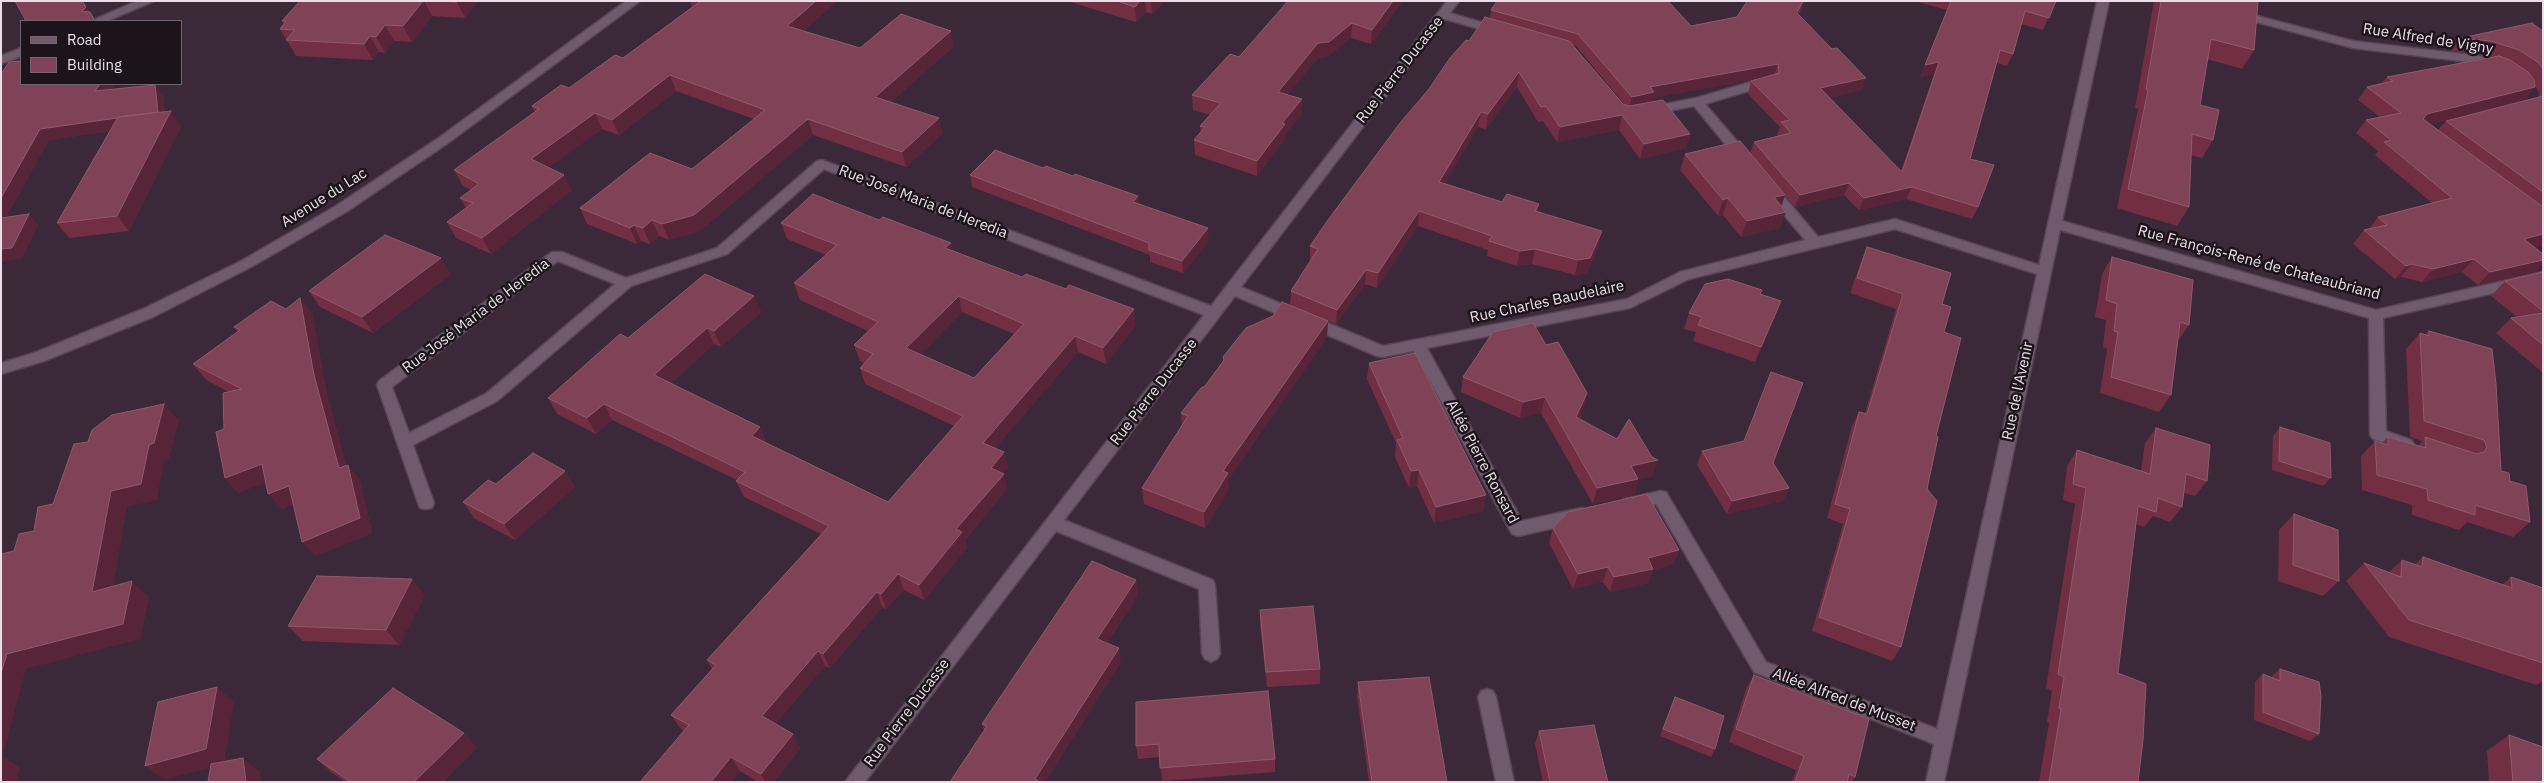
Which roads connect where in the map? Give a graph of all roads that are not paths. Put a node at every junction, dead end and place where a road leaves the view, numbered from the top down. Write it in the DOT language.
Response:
graph roads {
  1 [pos="148,1"];
  2 [pos="634,1"];
  3 [pos="1453,1"];
  4 [pos="2103,1"];
  5 [pos="2225,11"];
  6 [pos="1444,15"];
  7 [pos="100,20"];
  8 [pos="1516,35"];
  9 [pos="20,52"];
  10 [pos="1,60"];
  11 [pos="2510,72"];
  12 [pos="1770,81"];
  13 [pos="1697,102"];
  14 [pos="1634,113"];
  15 [pos="2055,224"];
  16 [pos="1815,242"];
  17 [pos="2044,271"];
  18 [pos="2543,276"];
  19 [pos="626,283"];
  20 [pos="1232,289"];
  21 [pos="1214,313"];
  22 [pos="2376,315"];
  23 [pos="1418,345"];
  24 [pos="1,369"];
  25 [pos="405,442"];
  26 [pos="2425,450"];
  27 [pos="426,503"];
  28 [pos="1613,508"];
  29 [pos="1594,512"];
  30 [pos="1053,523"];
  31 [pos="1211,654"];
  32 [pos="1487,697"];
  33 [pos="1944,740"];
  34 [pos="854,782"];
  35 [pos="1505,782"];
  36 [pos="1935,782"];
  1 -- 7 [label="street"];
  2 -- 24 [label="street, Avenue du Lac"];
  3 -- 6 [label="street, Rue Pierre Ducasse"];
  4 -- 15 [label="street, Rue de l'Avenir"];
  5 -- 11 [label="street, Rue Alfred de Vigny"];
  6 -- 8 [label="street"];
  6 -- 20 [label="street, Rue Pierre Ducasse"];
  9 -- 10 [label="street"];
  12 -- 13 [label="street"];
  13 -- 14 [label="street"];
  13 -- 16 [label="street"];
  15 -- 17 [label="street, Rue de l'Avenir"];
  15 -- 22 [label="street, Rue François-René de Chateaubriand"];
  16 -- 17 [label="street, Rue Charles Baudelaire"];
  16 -- 23 [label="street, Rue Charles Baudelaire"];
  17 -- 33 [label="street, Rue de l'Avenir"];
  18 -- 22 [label="street, Rue François-René de Chateaubriand"];
  19 -- 21 [label="street, Rue José Maria de Heredia"];
  19 -- 25 [label="street, Rue José Maria de Heredia"];
  19 -- 25 [label="street, Rue José Maria de Heredia"];
  20 -- 21 [label="street, Rue Pierre Ducasse"];
  20 -- 23 [label="street, Rue Charles Baudelaire"];
  21 -- 30 [label="street, Rue Pierre Ducasse"];
  22 -- 26 [label="street"];
  23 -- 29 [label="street, Allée Pierre Ronsard"];
  25 -- 27 [label="street, Rue José Maria de Heredia"];
  28 -- 33 [label="street, Allée Alfred de Musset"];
  30 -- 31 [label="street"];
  30 -- 34 [label="street, Rue Pierre Ducasse"];
  32 -- 35 [label="street"];
  33 -- 36 [label="street, Rue de l'Avenir"];
}
